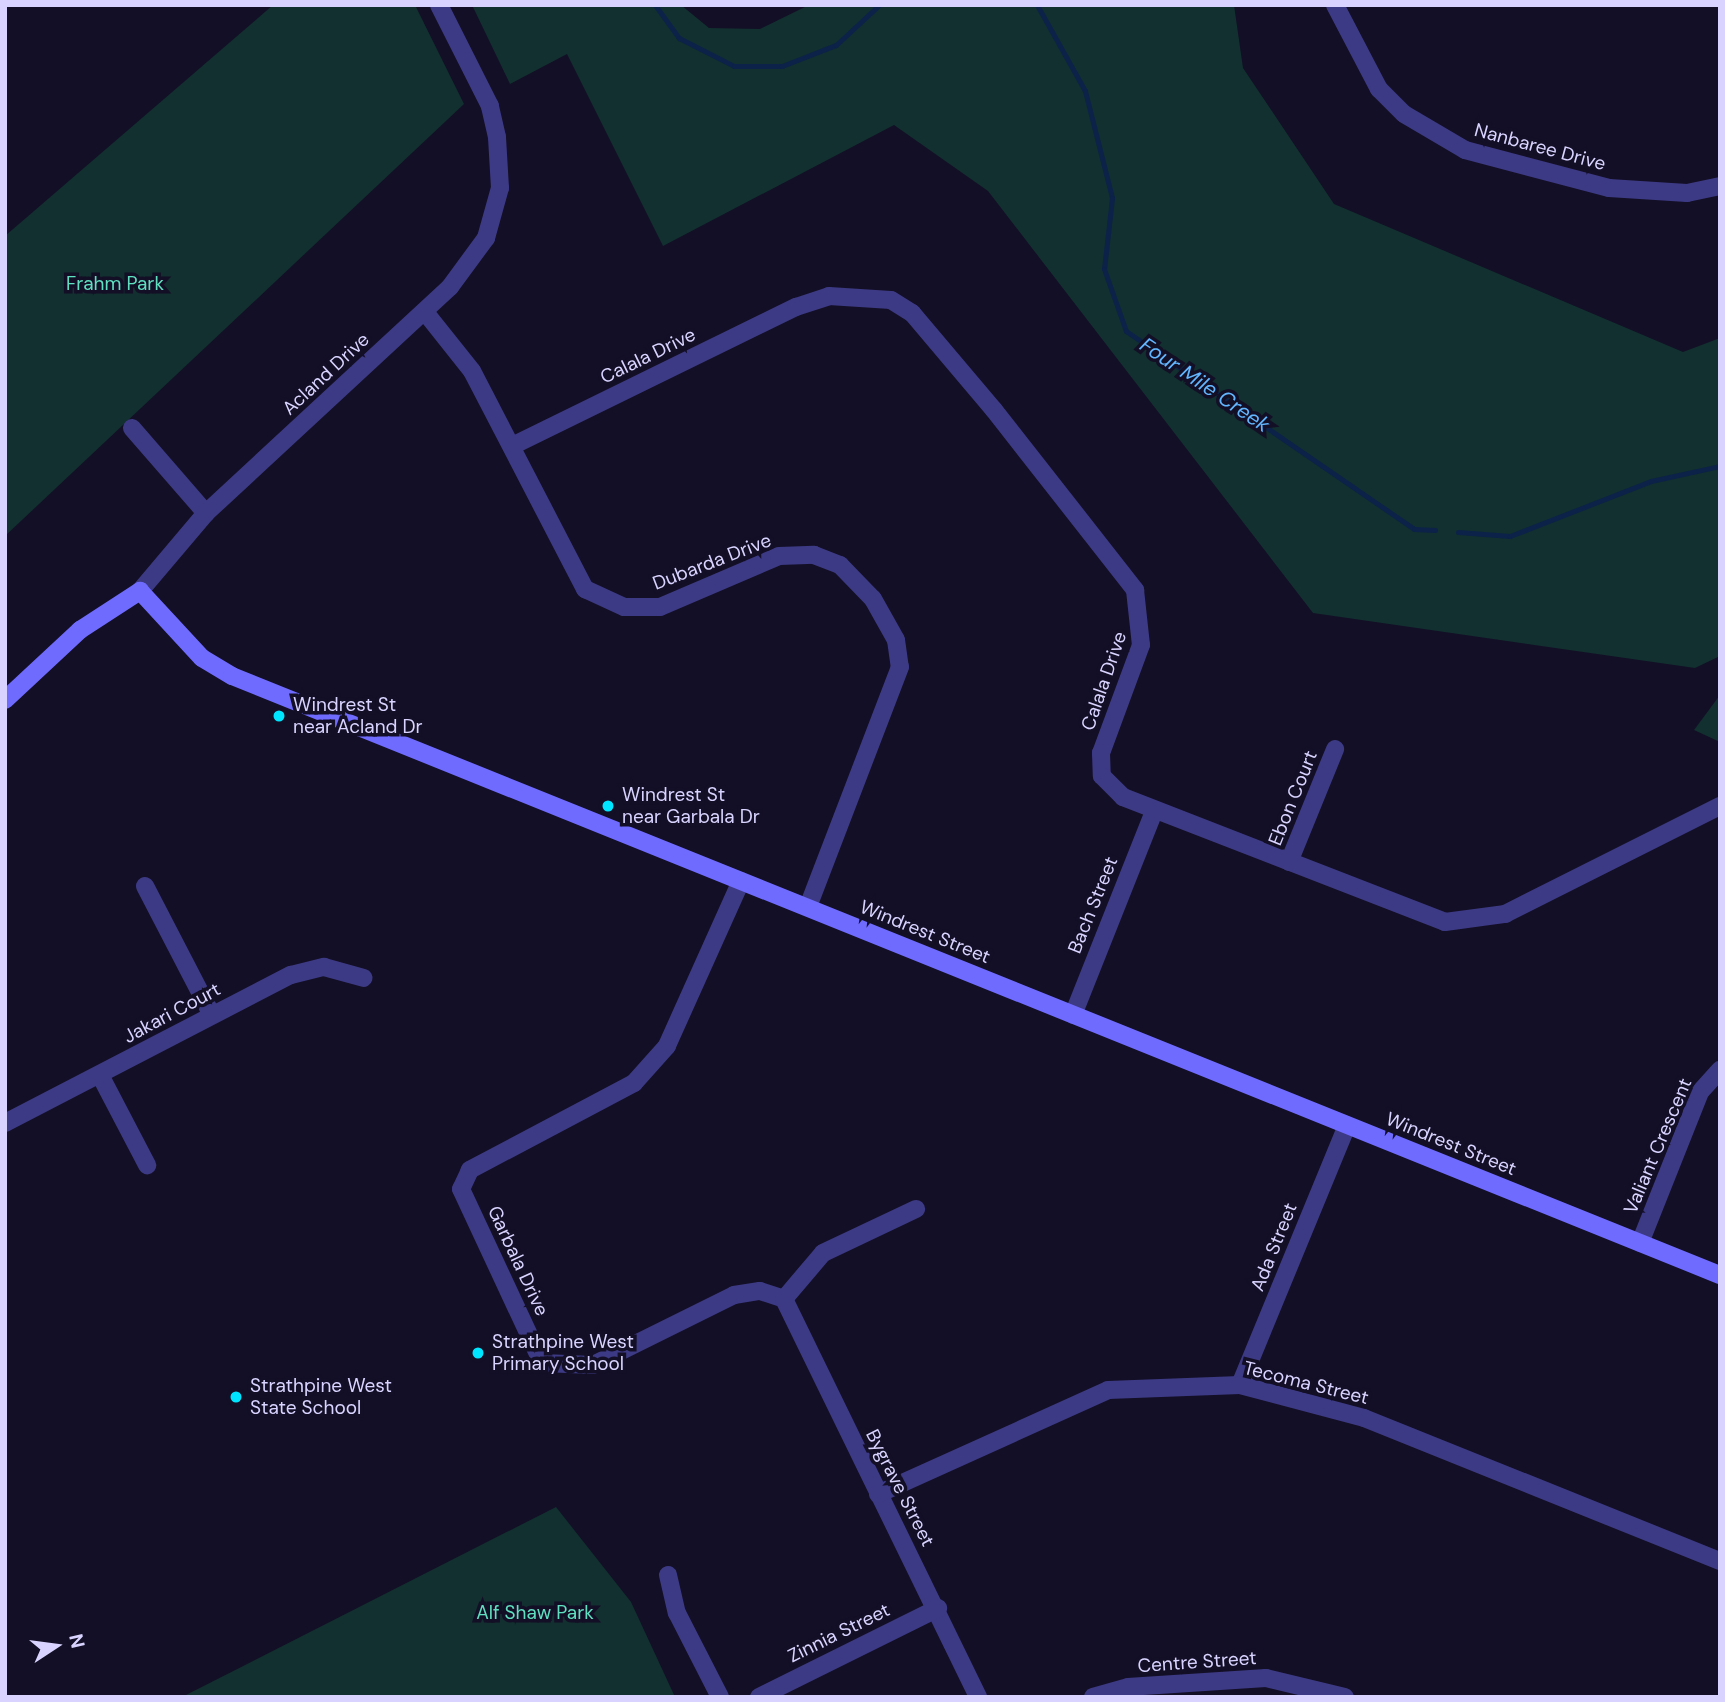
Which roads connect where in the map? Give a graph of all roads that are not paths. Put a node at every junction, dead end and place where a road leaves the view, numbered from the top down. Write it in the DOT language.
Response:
graph roads {
  1 [pos="439,5"];
  2 [pos="1335,5"];
  3 [pos="1720,186"];
  4 [pos="425,312"];
  5 [pos="132,428"];
  6 [pos="514,445"];
  7 [pos="206,513"];
  8 [pos="140,591"];
  9 [pos="5,700"];
  10 [pos="1335,749"];
  11 [pos="1720,806"];
  12 [pos="1154,811"];
  13 [pos="1289,862"];
  14 [pos="741,881"];
  15 [pos="145,886"];
  16 [pos="807,907"];
  17 [pos="364,978"];
  18 [pos="1073,1015"];
  19 [pos="212,1016"];
  20 [pos="1720,1070"];
  21 [pos="100,1075"];
  22 [pos="5,1123"];
  23 [pos="1347,1125"];
  24 [pos="147,1165"];
  25 [pos="916,1209"];
  26 [pos="1640,1242"];
  27 [pos="1720,1275"];
  28 [pos="784,1298"];
  29 [pos="1240,1385"];
  30 [pos="878,1494"];
  31 [pos="1720,1561"];
  32 [pos="668,1575"];
  33 [pos="938,1608"];
  34 [pos="720,1697"];
  35 [pos="759,1697"];
  36 [pos="978,1697"];
  37 [pos="1093,1697"];
  38 [pos="1345,1697"];
  1 -- 4 [label="street, Acland Drive"];
  2 -- 3 [label="street, Nanbaree Drive"];
  4 -- 6 [label="street, Dubarda Drive"];
  4 -- 7 [label="street, Acland Drive"];
  5 -- 7 [label="street"];
  6 -- 12 [label="street, Calala Drive"];
  6 -- 16 [label="street, Dubarda Drive"];
  7 -- 8 [label="street, Acland Drive"];
  8 -- 9 [label="street, Acland Drive"];
  8 -- 14 [label="street, Windrest Street"];
  10 -- 13 [label="street, Ebon Court"];
  11 -- 13 [label="street, Calala Drive"];
  12 -- 13 [label="street, Calala Drive"];
  12 -- 18 [label="street, Bach Street"];
  14 -- 16 [label="street, Windrest Street"];
  14 -- 28 [label="street, Garbala Drive"];
  15 -- 19 [label="street"];
  16 -- 18 [label="street, Windrest Street"];
  17 -- 19 [label="street, Jakari Court"];
  18 -- 23 [label="street, Windrest Street"];
  19 -- 21 [label="street, Jakari Court"];
  20 -- 26 [label="street, Valiant Crescent"];
  21 -- 22 [label="street, Jakari Court"];
  21 -- 24 [label="street"];
  23 -- 26 [label="street, Windrest Street"];
  23 -- 29 [label="street, Ada Street"];
  25 -- 28 [label="street"];
  26 -- 27 [label="street, Windrest Street"];
  28 -- 30 [label="street, Bygrave Street"];
  29 -- 30 [label="street, Tecoma Street"];
  29 -- 31 [label="street, Tecoma Street"];
  30 -- 33 [label="street, Bygrave Street"];
  32 -- 34 [label="street"];
  33 -- 35 [label="street, Zinnia Street"];
  33 -- 36 [label="street, Bygrave Street"];
  37 -- 38 [label="street, Centre Street"];
}
